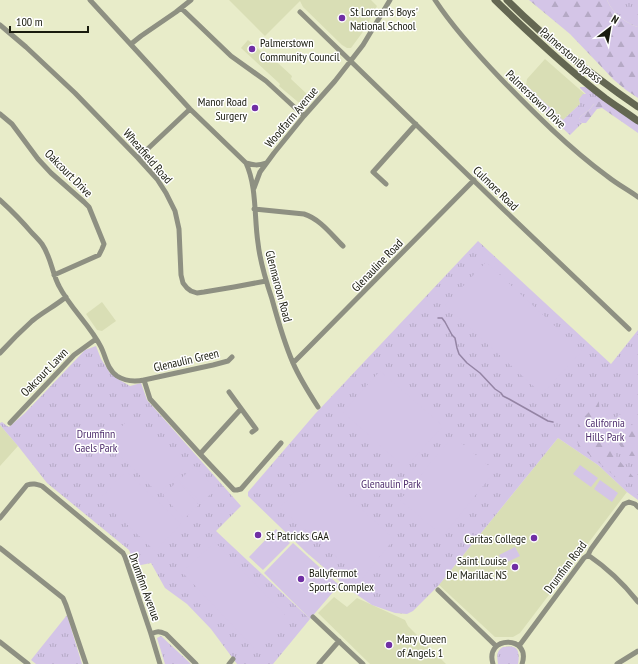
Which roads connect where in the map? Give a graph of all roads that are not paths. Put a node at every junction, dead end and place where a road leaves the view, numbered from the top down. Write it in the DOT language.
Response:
graph roads {
  1 [pos="90,0"];
  2 [pos="191,0"];
  3 [pos="390,0"];
  4 [pos="435,0"];
  5 [pos="495,0"];
  6 [pos="507,0"];
  7 [pos="181,8"];
  8 [pos="300,12"];
  9 [pos="0,25"];
  10 [pos="131,44"];
  11 [pos="351,62"];
  12 [pos="638,107"];
  13 [pos="190,109"];
  14 [pos="0,114"];
  15 [pos="304,116"];
  16 [pos="638,121"];
  17 [pos="416,124"];
  18 [pos="138,158"];
  19 [pos="246,163"];
  20 [pos="266,163"];
  21 [pos="474,180"];
  22 [pos="386,184"];
  23 [pos="253,189"];
  24 [pos="638,197"];
  25 [pos="0,200"];
  26 [pos="254,209"];
  27 [pos="344,246"];
  28 [pos="54,275"];
  29 [pos="266,281"];
  30 [pos="66,297"];
  31 [pos="629,329"];
  32 [pos="96,339"];
  33 [pos="0,353"];
  34 [pos="232,357"];
  35 [pos="293,363"];
  36 [pos="144,380"];
  37 [pos="229,392"];
  38 [pos="318,407"];
  39 [pos="241,409"];
  40 [pos="10,423"];
  41 [pos="252,432"];
  42 [pos="281,443"];
  43 [pos="200,454"];
  44 [pos="638,507"];
  45 [pos="0,518"];
  46 [pos="0,548"];
  47 [pos="588,555"];
  48 [pos="438,590"];
  49 [pos="638,602"];
  50 [pos="313,617"];
  51 [pos="151,634"];
  52 [pos="339,641"];
  53 [pos="0,642"];
  54 [pos="496,646"];
  55 [pos="519,646"];
  56 [pos="638,651"];
  57 [pos="233,659"];
  58 [pos="28,664"];
  59 [pos="86,664"];
  60 [pos="160,664"];
  61 [pos="196,664"];
  62 [pos="228,664"];
  63 [pos="319,664"];
  64 [pos="363,664"];
  65 [pos="494,664"];
  66 [pos="522,664"];
  67 [pos="617,664"];
  1 -- 10 [label="street"];
  2 -- 7 [label="street"];
  3 -- 11 [label="street, Woodfarm Avenue"];
  4 -- 24 [label="street, Palmerstown Drive"];
  5 -- 16 [label="main road, Palmerston Bypass"];
  6 -- 12 [label="main road"];
  7 -- 10 [label="street"];
  7 -- 15 [label="street"];
  8 -- 11 [label="street, Culmore Road"];
  9 -- 18 [label="street, Wheatfield Road"];
  10 -- 13 [label="street"];
  11 -- 15 [label="street, Woodfarm Avenue"];
  11 -- 17 [label="street, Culmore Road"];
  13 -- 18 [label="street"];
  13 -- 19 [label="street"];
  14 -- 28 [label="street, Oakcourt Drive"];
  15 -- 20 [label="street, Woodfarm Avenue"];
  17 -- 21 [label="street, Culmore Road"];
  17 -- 22 [label="street"];
  18 -- 29 [label="street, Wheatfield Road"];
  19 -- 20 [label="street"];
  19 -- 23 [label="street, Glenmaroon Road"];
  20 -- 23 [label="street, Woodfarm Avenue"];
  21 -- 31 [label="street, Culmore Road"];
  21 -- 35 [label="street, Glenauline Road"];
  23 -- 26 [label="street, Glenmaroon Road"];
  25 -- 28 [label="street, Glenaulin Green"];
  26 -- 27 [label="street"];
  26 -- 29 [label="street, Glenmaroon Road"];
  28 -- 30 [label="street, Glenaulin Green"];
  29 -- 35 [label="street, Glenmaroon Road"];
  30 -- 32 [label="street, Glenaulin Green"];
  30 -- 33 [label="street"];
  32 -- 36 [label="street, Glenaulin Green"];
  32 -- 40 [label="street, Oakcourt Lawn"];
  34 -- 36 [label="street, Glenaulin Green"];
  35 -- 38 [label="street, Glenmaroon Road"];
  36 -- 43 [label="street, Glenaulin Green"];
  37 -- 39 [label="street"];
  39 -- 41 [label="street"];
  39 -- 43 [label="street"];
  42 -- 43 [label="street, Glenaulin Green"];
  44 -- 47 [label="street, Drumfinn Road"];
  45 -- 51 [label="street, Drumfinn Avenue"];
  46 -- 59 [label="street"];
  47 -- 49 [label="street"];
  47 -- 55 [label="street, Drumfinn Road"];
  48 -- 54 [label="street"];
  50 -- 52 [label="street"];
  51 -- 60 [label="street, Drumfinn Avenue"];
  51 -- 61 [label="street"];
  52 -- 63 [label="street"];
  52 -- 64 [label="street"];
  53 -- 58 [label="street"];
  54 -- 55 [label="street"];
  54 -- 65 [label="street"];
  55 -- 66 [label="street"];
  56 -- 67 [label="street"];
  57 -- 62 [label="street"];
}
